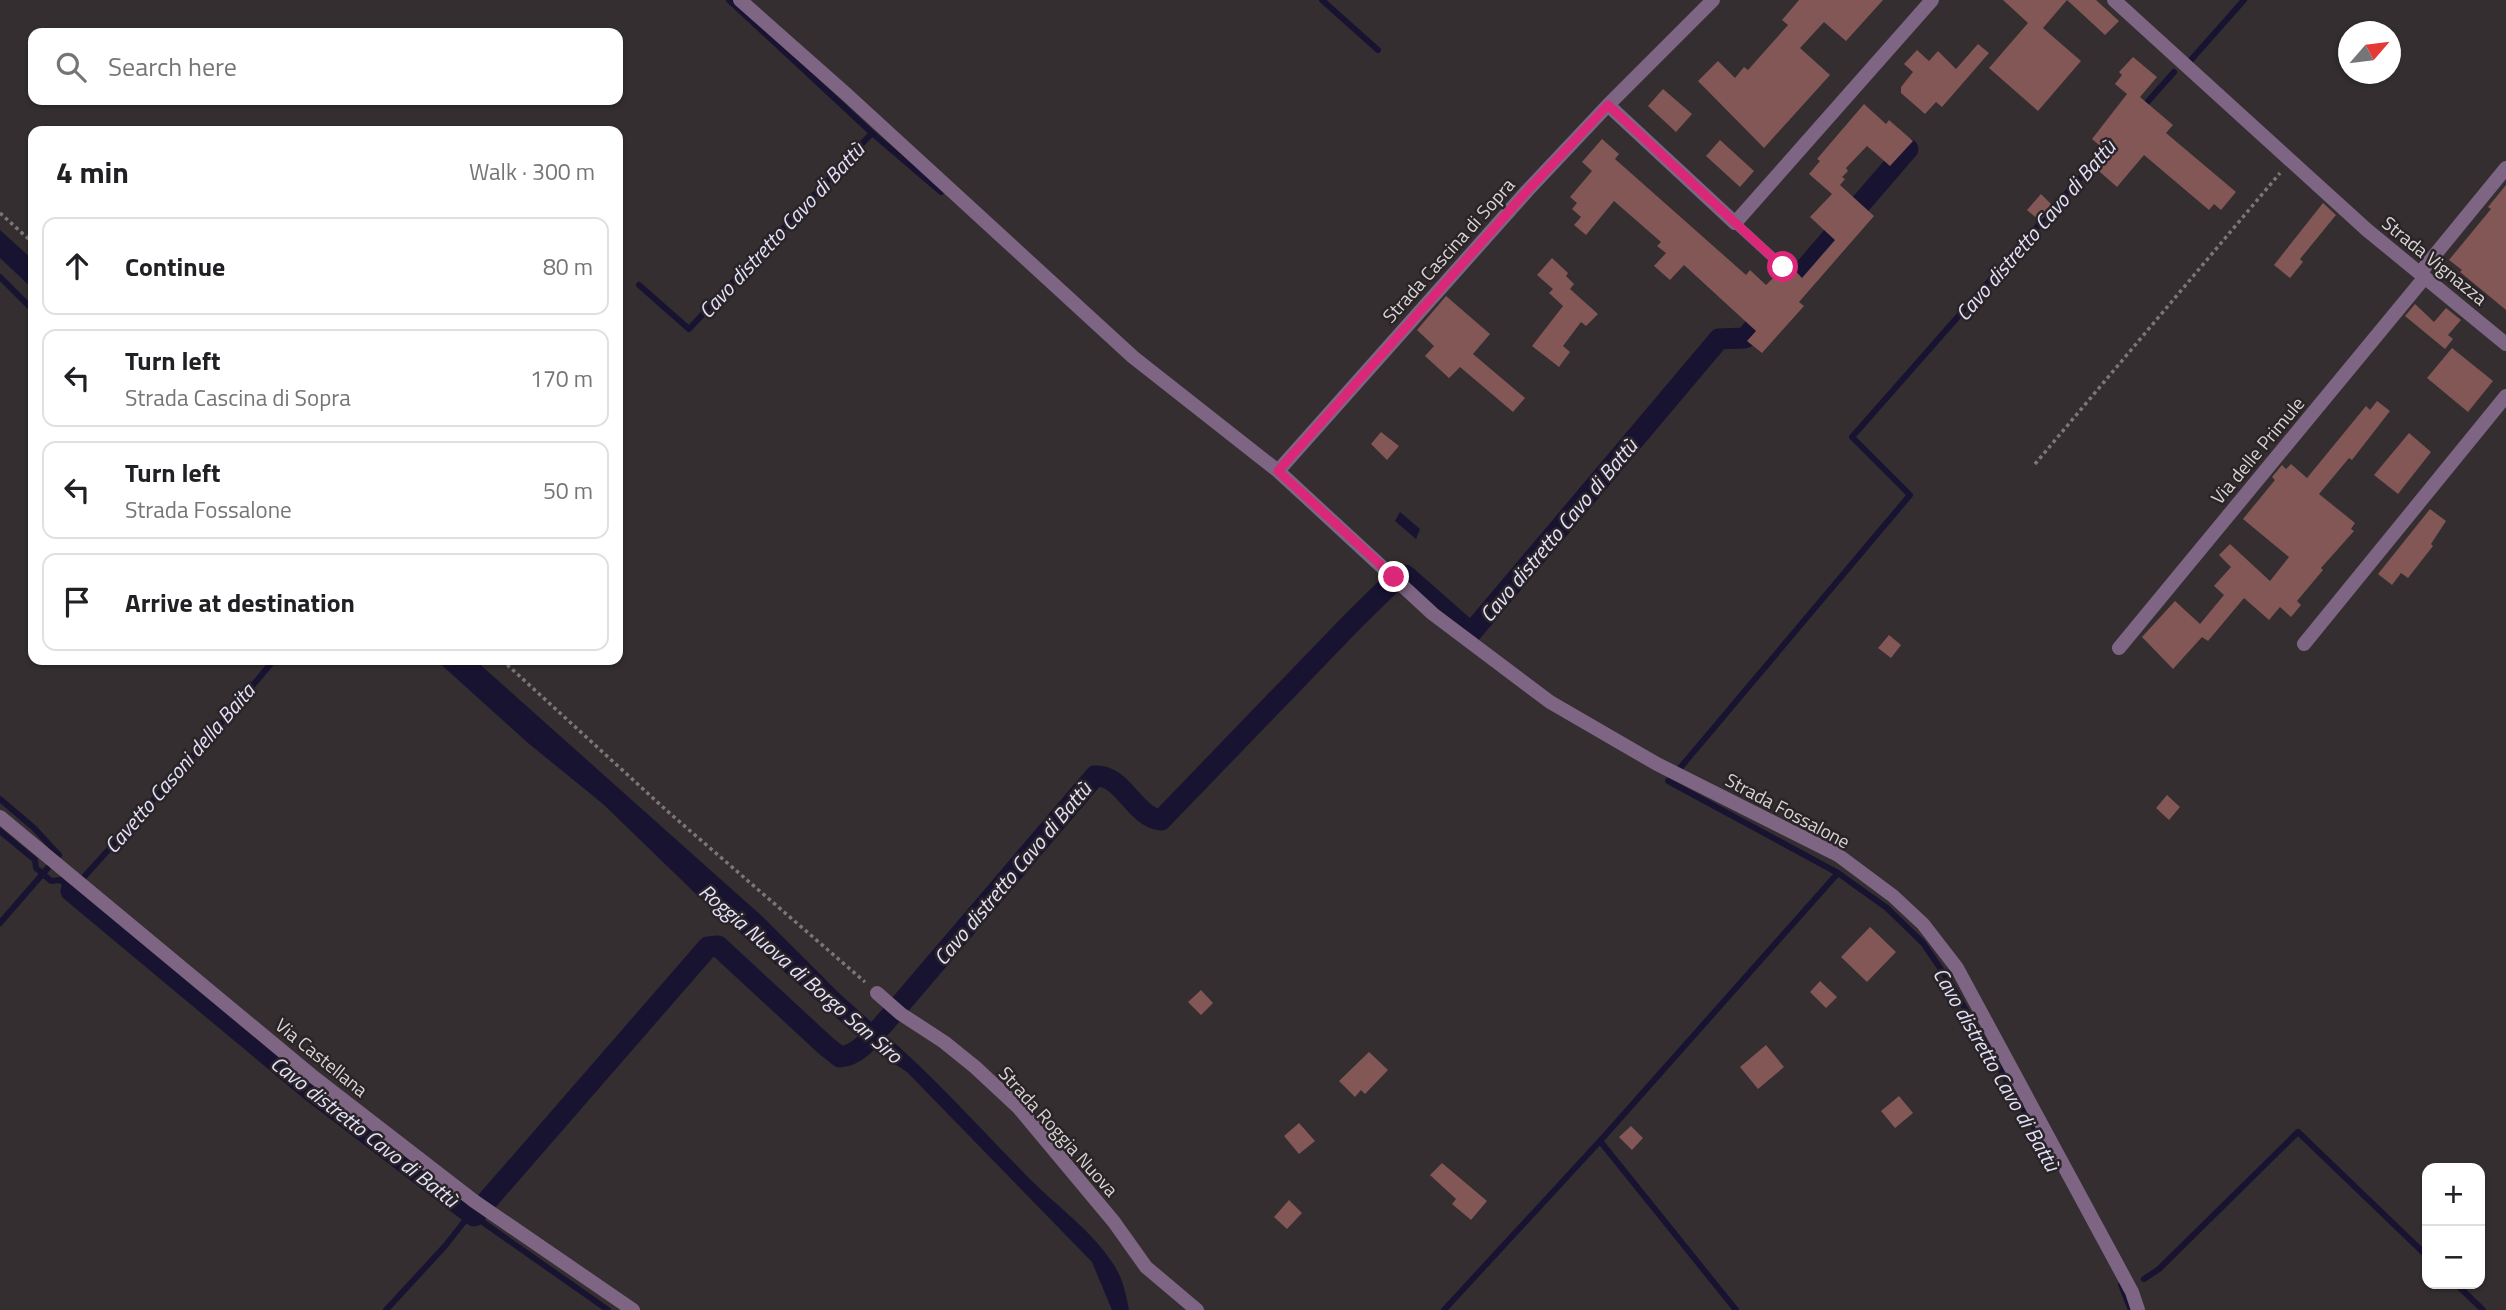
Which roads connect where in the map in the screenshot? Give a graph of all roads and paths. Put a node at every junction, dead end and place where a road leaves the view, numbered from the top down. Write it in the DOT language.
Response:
graph roads {
  1 [pos="1713,0"];
  2 [pos="1932,0"];
  3 [pos="2113,0"];
  4 [pos="741,2"];
  5 [pos="1608,105"];
  6 [pos="2291,161"];
  7 [pos="2506,168"];
  8 [pos="0,213"];
  9 [pos="1735,223"];
  10 [pos="28,238"];
  11 [pos="1783,267"];
  12 [pos="2423,275"];
  13 [pos="2506,344"];
  14 [pos="2506,396"];
  15 [pos="2035,464"];
  16 [pos="1278,471"];
  17 [pos="2304,644"];
  18 [pos="2119,648"];
  19 [pos="507,665"];
  20 [pos="0,817"];
  21 [pos="877,993"];
  22 [pos="633,1310"];
  23 [pos="1197,1310"];
  24 [pos="2138,1310"];
  1 -- 5 [label="street, Strada Cascina di Sopra"];
  2 -- 9 [label="street"];
  3 -- 6 [label="street, Strada Vignazza"];
  4 -- 16 [label="street, Strada Fossalone"];
  5 -- 9 [label="street"];
  5 -- 16 [label="street, Strada Cascina di Sopra"];
  6 -- 12 [label="street, Strada Vignazza"];
  6 -- 15 [label="path"];
  7 -- 12 [label="street, Via delle Primule"];
  8 -- 10 [label="path"];
  9 -- 11 [label="lane"];
  12 -- 13 [label="street, Strada Vignazza"];
  12 -- 18 [label="street, Via delle Primule"];
  14 -- 17 [label="street"];
  16 -- 24 [label="street, Strada Fossalone"];
  19 -- 21 [label="path"];
  20 -- 22 [label="street, Via Castellana"];
  21 -- 23 [label="street, Strada Roggia Nuova"];
}
